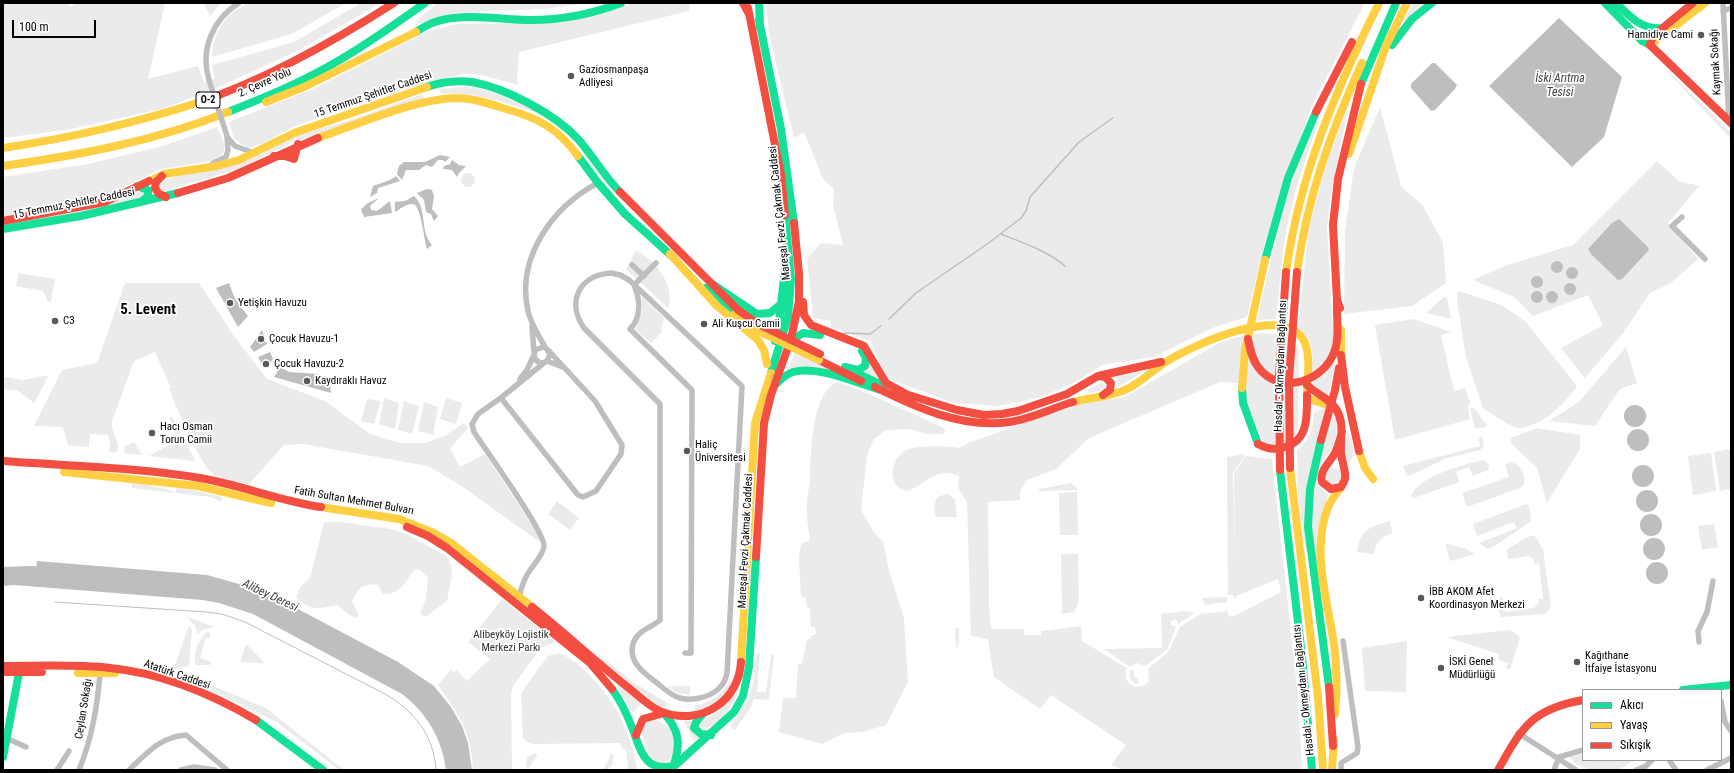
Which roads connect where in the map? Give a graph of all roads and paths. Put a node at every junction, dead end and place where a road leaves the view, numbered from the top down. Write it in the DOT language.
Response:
graph roads {
  1 [pos="239,3"];
  2 [pos="394,3"];
  3 [pos="425,3"];
  4 [pos="607,3"];
  5 [pos="621,3"];
  6 [pos="743,3"];
  7 [pos="747,3"];
  8 [pos="758,3"];
  9 [pos="1373,3"];
  10 [pos="1379,3"];
  11 [pos="1392,3"];
  12 [pos="1396,3"];
  13 [pos="1407,3"];
  14 [pos="1432,3"];
  15 [pos="1604,3"];
  16 [pos="1616,3"];
  17 [pos="1693,3"];
  18 [pos="1705,3"];
  19 [pos="1723,3"];
  20 [pos="1731,8"];
  21 [pos="1723,11"];
  22 [pos="748,14"];
  23 [pos="1628,14"];
  24 [pos="558,18"];
  25 [pos="1663,28"];
  26 [pos="1650,45"];
  27 [pos="1377,76"];
  28 [pos="443,83"];
  29 [pos="418,89"];
  30 [pos="444,98"];
  31 [pos="425,102"];
  32 [pos="239,107"];
  33 [pos="1730,122"];
  34 [pos="227,136"];
  35 [pos="298,144"];
  36 [pos="3,148"];
  37 [pos="255,154"];
  38 [pos="271,157"];
  39 [pos="3,166"];
  40 [pos="200,169"];
  41 [pos="164,174"];
  42 [pos="598,184"];
  43 [pos="137,186"];
  44 [pos="166,197"];
  45 [pos="1335,202"];
  46 [pos="139,204"];
  47 [pos="1682,217"];
  48 [pos="3,221"];
  49 [pos="3,229"];
  50 [pos="787,232"];
  51 [pos="670,254"];
  52 [pos="1705,259"];
  53 [pos="656,263"];
  54 [pos="632,265"];
  55 [pos="644,276"];
  56 [pos="799,281"];
  57 [pos="711,283"];
  58 [pos="634,285"];
  59 [pos="1337,300"];
  60 [pos="781,304"];
  61 [pos="736,312"];
  62 [pos="532,322"];
  63 [pos="1248,339"];
  64 [pos="789,342"];
  65 [pos="547,349"];
  66 [pos="534,353"];
  67 [pos="1341,355"];
  68 [pos="819,357"];
  69 [pos="1170,360"];
  70 [pos="546,361"];
  71 [pos="767,364"];
  72 [pos="565,367"];
  73 [pos="845,367"];
  74 [pos="1098,376"];
  75 [pos="1307,385"];
  76 [pos="774,386"];
  77 [pos="513,388"];
  78 [pos="881,390"];
  79 [pos="908,395"];
  80 [pos="1099,397"];
  81 [pos="501,398"];
  82 [pos="1307,398"];
  83 [pos="1318,399"];
  84 [pos="760,404"];
  85 [pos="1004,414"];
  86 [pos="1307,417"];
  87 [pos="971,422"];
  88 [pos="1342,432"];
  89 [pos="3,461"];
  90 [pos="3,467"];
  91 [pos="1326,467"];
  92 [pos="49,468"];
  93 [pos="1345,472"];
  94 [pos="163,474"];
  95 [pos="129,479"];
  96 [pos="1373,479"];
  97 [pos="1341,487"];
  98 [pos="1713,581"];
  99 [pos="519,597"];
  100 [pos="1343,641"];
  101 [pos="1699,642"];
  102 [pos="684,653"];
  103 [pos="3,666"];
  104 [pos="20,669"];
  105 [pos="100,670"];
  106 [pos="3,672"];
  107 [pos="1731,685"];
  108 [pos="1719,688"];
  109 [pos="1701,689"];
  110 [pos="1582,700"];
  111 [pos="1722,712"];
  112 [pos="664,713"];
  113 [pos="702,714"];
  114 [pos="1723,723"];
  115 [pos="1731,731"];
  116 [pos="1518,733"];
  117 [pos="636,735"];
  118 [pos="711,735"];
  119 [pos="6,738"];
  120 [pos="1333,746"];
  121 [pos="26,747"];
  122 [pos="1582,750"];
  123 [pos="69,751"];
  124 [pos="642,756"];
  125 [pos="3,757"];
  126 [pos="1559,757"];
  127 [pos="1731,758"];
  128 [pos="1670,761"];
  129 [pos="672,768"];
  130 [pos="1648,768"];
  131 [pos="57,770"];
  132 [pos="79,770"];
  133 [pos="129,770"];
  134 [pos="182,770"];
  135 [pos="215,770"];
  136 [pos="227,770"];
  137 [pos="313,770"];
  138 [pos="323,770"];
  139 [pos="645,770"];
  140 [pos="1312,770"];
  141 [pos="1323,770"];
  142 [pos="1332,770"];
  143 [pos="1341,770"];
  144 [pos="1498,770"];
  145 [pos="1554,770"];
  146 [pos="1576,770"];
  147 [pos="1636,770"];
  148 [pos="1676,770"];
  149 [pos="1707,770"];
  1 -- 34 [label="street, bridge"];
  2 -- 36 [label="main road, 2. Çevre Yolu / O-2"];
  3 -- 32 [label="main road, 2. Çevre Yolu / O-2"];
  4 -- 24 [label="main road"];
  5 -- 24 [label="main road"];
  6 -- 22 [label="main road"];
  7 -- 22 [label="main road, Mareşal Fevzi Çakmak Caddesi"];
  8 -- 56 [label="main road, Mareşal Fevzi Çakmak Caddesi"];
  9 -- 63 [label="main road, bridge"];
  10 -- 140 [label="main road, Hasdal - Okmeydanı Bağlantısı, bridge"];
  11 -- 141 [label="main road, Hasdal - Okmeydanı Bağlantısı, bridge"];
  12 -- 45 [label="main road"];
  13 -- 27 [label="main road"];
  14 -- 27 [label="main road"];
  15 -- 26 [label="main road"];
  16 -- 23 [label="main road"];
  17 -- 25 [label="main road"];
  18 -- 26 [label="main road"];
  19 -- 21 [label="street, Kaymak Sokağı"];
  20 -- 21 [label="street"];
  21 -- 33 [label="street, Kaymak Sokağı"];
  22 -- 50 [label="main road, Mareşal Fevzi Çakmak Caddesi"];
  23 -- 25 [label="main road"];
  23 -- 26 [label="main road"];
  24 -- 32 [label="main road"];
  25 -- 26 [label="main road"];
  26 -- 33 [label="main road"];
  27 -- 45 [label="main road"];
  28 -- 29 [label="main road, 15 Temmuz Şehitler Caddesi"];
  28 -- 30 [label="main road"];
  28 -- 57 [label="main road, 15 Temmuz Şehitler Caddesi"];
  29 -- 31 [label="main road"];
  29 -- 37 [label="main road, 15 Temmuz Şehitler Caddesi"];
  30 -- 31 [label="main road, 15 Temmuz Şehitler Caddesi"];
  30 -- 42 [label="main road, 15 Temmuz Şehitler Caddesi"];
  31 -- 35 [label="main road, 15 Temmuz Şehitler Caddesi"];
  32 -- 39 [label="main road, 2. Çevre Yolu / O-2"];
  34 -- 37 [label="street"];
  34 -- 40 [label="street"];
  35 -- 38 [label="main road, 15 Temmuz Şehitler Caddesi"];
  35 -- 38 [label="main road"];
  37 -- 40 [label="main road, 15 Temmuz Şehitler Caddesi"];
  38 -- 44 [label="main road, 15 Temmuz Şehitler Caddesi"];
  40 -- 41 [label="main road, 15 Temmuz Şehitler Caddesi"];
  41 -- 43 [label="main road, 15 Temmuz Şehitler Caddesi"];
  41 -- 44 [label="main road"];
  42 -- 51 [label="main road, 15 Temmuz Şehitler Caddesi"];
  42 -- 62 [label="street"];
  43 -- 46 [label="main road"];
  43 -- 48 [label="main road, 15 Temmuz Şehitler Caddesi"];
  44 -- 46 [label="main road, 15 Temmuz Şehitler Caddesi"];
  45 -- 59 [label="main road"];
  46 -- 49 [label="main road, 15 Temmuz Şehitler Caddesi"];
  47 -- 52 [label="street"];
  50 -- 60 [label="main road"];
  50 -- 84 [label="main road, Mareşal Fevzi Çakmak Caddesi"];
  51 -- 61 [label="main road"];
  51 -- 71 [label="main road"];
  53 -- 55 [label="street"];
  54 -- 55 [label="street"];
  55 -- 58 [label="street"];
  56 -- 64 [label="main road, Mareşal Fevzi Çakmak Caddesi"];
  56 -- 79 [label="main road"];
  57 -- 60 [label="main road"];
  57 -- 61 [label="main road"];
  58 -- 58 [label="street"];
  58 -- 102 [label="street"];
  59 -- 63 [label="main road, bridge"];
  59 -- 67 [label="main road, bridge"];
  60 -- 71 [label="main road"];
  61 -- 68 [label="main road, bridge"];
  62 -- 65 [label="street"];
  62 -- 66 [label="street"];
  63 -- 86 [label="main road, bridge"];
  64 -- 73 [label="main road"];
  64 -- 76 [label="main road, Mareşal Fevzi Çakmak Caddesi"];
  65 -- 66 [label="street"];
  65 -- 70 [label="street"];
  65 -- 72 [label="street"];
  66 -- 70 [label="street"];
  66 -- 77 [label="street"];
  67 -- 96 [label="main road, bridge"];
  67 -- 120 [label="main road, bridge"];
  68 -- 73 [label="main road"];
  68 -- 78 [label="main road"];
  69 -- 74 [label="main road"];
  69 -- 75 [label="main road"];
  69 -- 80 [label="main road"];
  70 -- 72 [label="street"];
  70 -- 77 [label="street"];
  71 -- 84 [label="main road"];
  72 -- 81 [label="street"];
  73 -- 79 [label="main road"];
  74 -- 80 [label="main road"];
  74 -- 85 [label="main road"];
  75 -- 82 [label="main road"];
  75 -- 83 [label="main road"];
  76 -- 78 [label="main road"];
  76 -- 118 [label="main road, Mareşal Fevzi Çakmak Caddesi"];
  77 -- 81 [label="street"];
  78 -- 87 [label="main road"];
  79 -- 85 [label="main road"];
  80 -- 87 [label="main road"];
  81 -- 99 [label="street"];
  82 -- 83 [label="main road"];
  82 -- 86 [label="main road"];
  83 -- 86 [label="main road"];
  83 -- 88 [label="main road"];
  84 -- 113 [label="main road, Mareşal Fevzi Çakmak Caddesi"];
  85 -- 87 [label="main road"];
  88 -- 91 [label="main road"];
  88 -- 93 [label="main road"];
  89 -- 92 [label="main road, Fatih Sultan Mehmet Bulvarı"];
  90 -- 92 [label="main road, Fatih Sultan Mehmet Bulvarı"];
  91 -- 93 [label="main road"];
  91 -- 97 [label="main road"];
  92 -- 94 [label="main road, Fatih Sultan Mehmet Bulvarı"];
  92 -- 95 [label="main road, Fatih Sultan Mehmet Bulvarı"];
  93 -- 97 [label="main road"];
  94 -- 95 [label="main road"];
  94 -- 99 [label="main road, Fatih Sultan Mehmet Bulvarı"];
  95 -- 117 [label="main road, Fatih Sultan Mehmet Bulvarı"];
  97 -- 120 [label="main road"];
  98 -- 101 [label="street"];
  99 -- 112 [label="main road, Fatih Sultan Mehmet Bulvarı"];
  100 -- 143 [label="street"];
  103 -- 104 [label="main road, Atatürk Caddesi"];
  104 -- 105 [label="main road, Atatürk Caddesi"];
  104 -- 106 [label="main road, Atatürk Caddesi"];
  104 -- 119 [label="main road"];
  105 -- 132 [label="street, Ceylan Sokağı"];
  105 -- 137 [label="main road, Atatürk Caddesi"];
  105 -- 138 [label="main road, Atatürk Caddesi"];
  107 -- 108 [label="main road"];
  108 -- 109 [label="main road"];
  110 -- 116 [label="main road"];
  111 -- 114 [label="street"];
  112 -- 113 [label="main road, Mareşal Fevzi Çakmak Caddesi"];
  112 -- 117 [label="main road"];
  112 -- 129 [label="main road"];
  113 -- 118 [label="main road"];
  114 -- 115 [label="street"];
  116 -- 126 [label="street"];
  116 -- 144 [label="main road"];
  117 -- 124 [label="main road"];
  118 -- 129 [label="main road, Mareşal Fevzi Çakmak Caddesi"];
  119 -- 121 [label="street"];
  119 -- 125 [label="main road"];
  120 -- 142 [label="main road"];
  122 -- 126 [label="street"];
  123 -- 131 [label="street"];
  124 -- 129 [label="main road"];
  124 -- 139 [label="main road"];
  126 -- 145 [label="street"];
  126 -- 146 [label="street"];
  127 -- 149 [label="street"];
  128 -- 148 [label="street"];
  130 -- 147 [label="street"];
  133 -- 136 [label="street"];
  134 -- 135 [label="street"];
}
